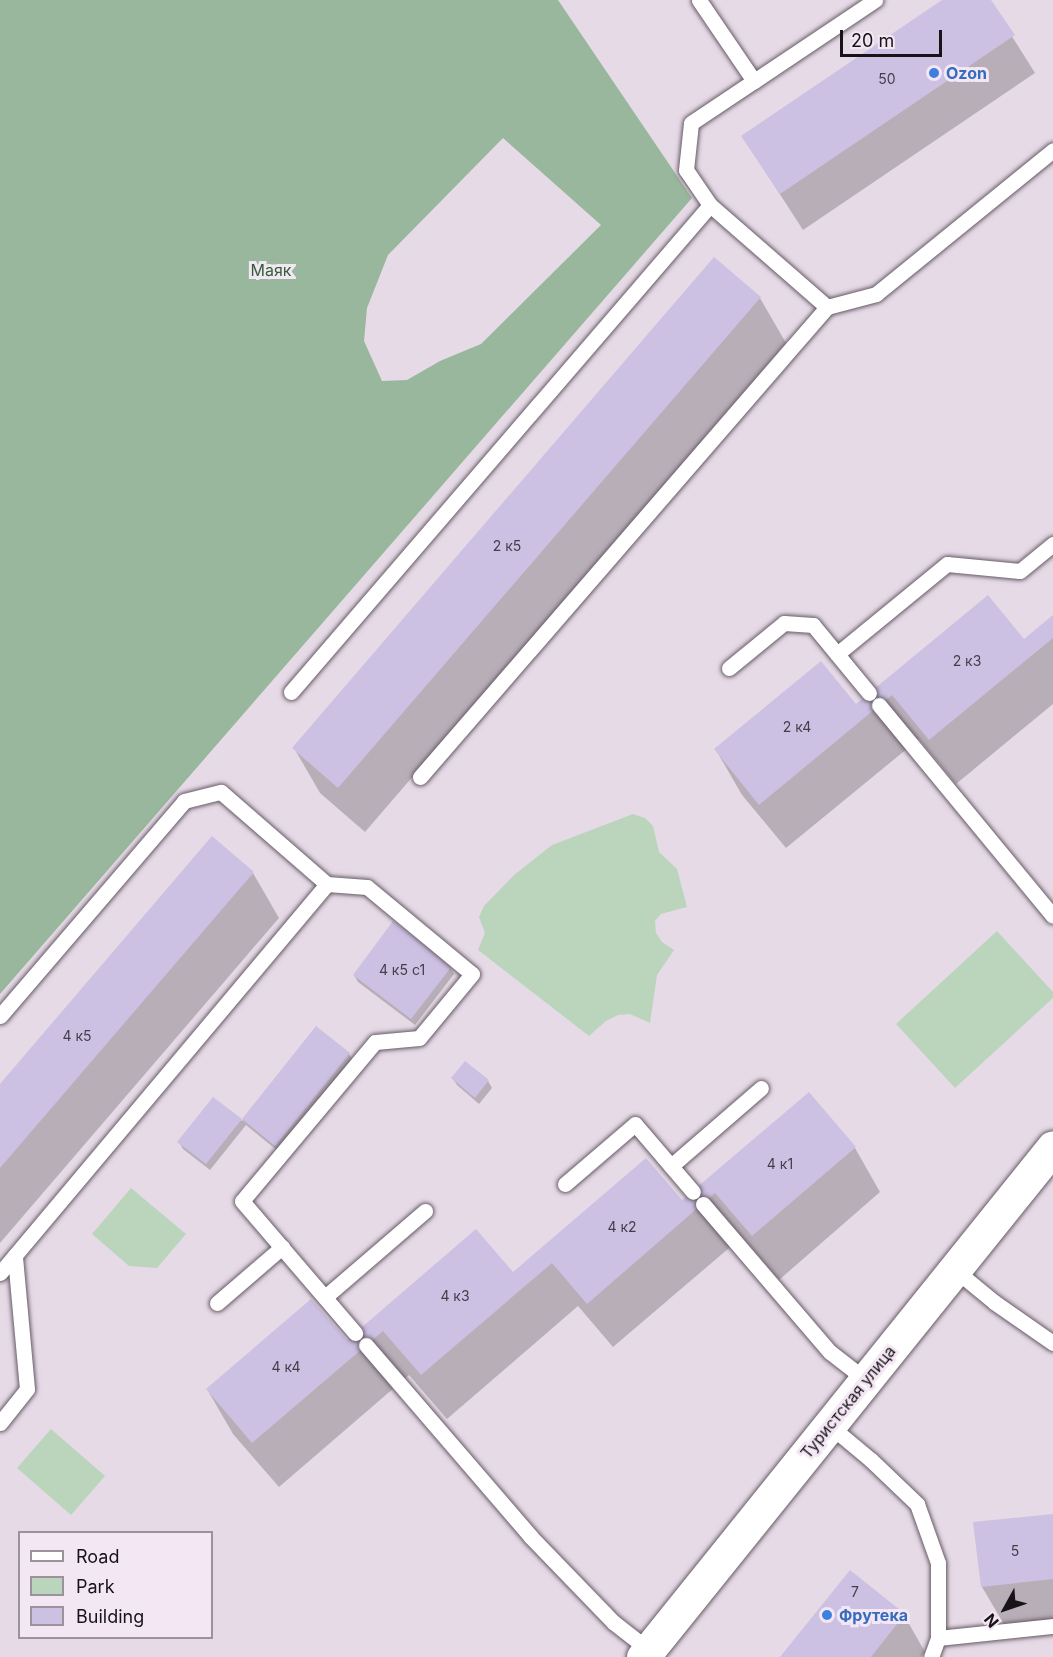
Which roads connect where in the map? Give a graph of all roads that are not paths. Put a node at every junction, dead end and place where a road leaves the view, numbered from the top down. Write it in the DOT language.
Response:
graph roads {
  1 [pos="699,0"];
  2 [pos="875,0"];
  3 [pos="754,81"];
  4 [pos="1053,150"];
  5 [pos="710,205"];
  6 [pos="827,307"];
  7 [pos="1053,544"];
  8 [pos="837,654"];
  9 [pos="729,668"];
  10 [pos="291,692"];
  11 [pos="870,693"];
  12 [pos="879,705"];
  13 [pos="420,777"];
  14 [pos="327,884"];
  15 [pos="1053,916"];
  16 [pos="0,1016"];
  17 [pos="761,1088"];
  18 [pos="1053,1147"];
  19 [pos="670,1166"];
  20 [pos="565,1184"];
  21 [pos="693,1192"];
  22 [pos="703,1204"];
  23 [pos="425,1211"];
  24 [pos="282,1247"];
  25 [pos="15,1256"];
  26 [pos="954,1269"];
  27 [pos="0,1273"];
  28 [pos="325,1298"];
  29 [pos="217,1303"];
  30 [pos="356,1333"];
  31 [pos="1053,1343"];
  32 [pos="366,1345"];
  33 [pos="866,1380"];
  34 [pos="0,1423"];
  35 [pos="829,1425"];
  36 [pos="1053,1626"];
  37 [pos="938,1638"];
  38 [pos="646,1653"];
  39 [pos="931,1657"];
  1 -- 3 [label="lane"];
  2 -- 3 [label="lane"];
  3 -- 5 [label="lane"];
  4 -- 6 [label="lane"];
  5 -- 6 [label="lane"];
  5 -- 10 [label="lane"];
  6 -- 13 [label="lane"];
  7 -- 8 [label="lane"];
  8 -- 9 [label="lane"];
  8 -- 11 [label="lane"];
  12 -- 15 [label="lane"];
  14 -- 16 [label="lane"];
  14 -- 24 [label="lane"];
  14 -- 25 [label="lane"];
  17 -- 19 [label="lane"];
  18 -- 26 [label="main road, Туристская улица"];
  19 -- 20 [label="lane"];
  19 -- 21 [label="lane"];
  22 -- 33 [label="lane"];
  23 -- 28 [label="lane"];
  24 -- 28 [label="lane"];
  24 -- 29 [label="lane"];
  25 -- 27 [label="lane"];
  25 -- 34 [label="lane"];
  26 -- 31 [label="lane"];
  26 -- 33 [label="main road, Туристская улица"];
  28 -- 30 [label="lane"];
  32 -- 38 [label="lane"];
  33 -- 35 [label="main road, Туристская улица"];
  35 -- 37 [label="lane"];
  35 -- 38 [label="main road, Туристская улица"];
  36 -- 37 [label="lane"];
  37 -- 39 [label="lane"];
}
